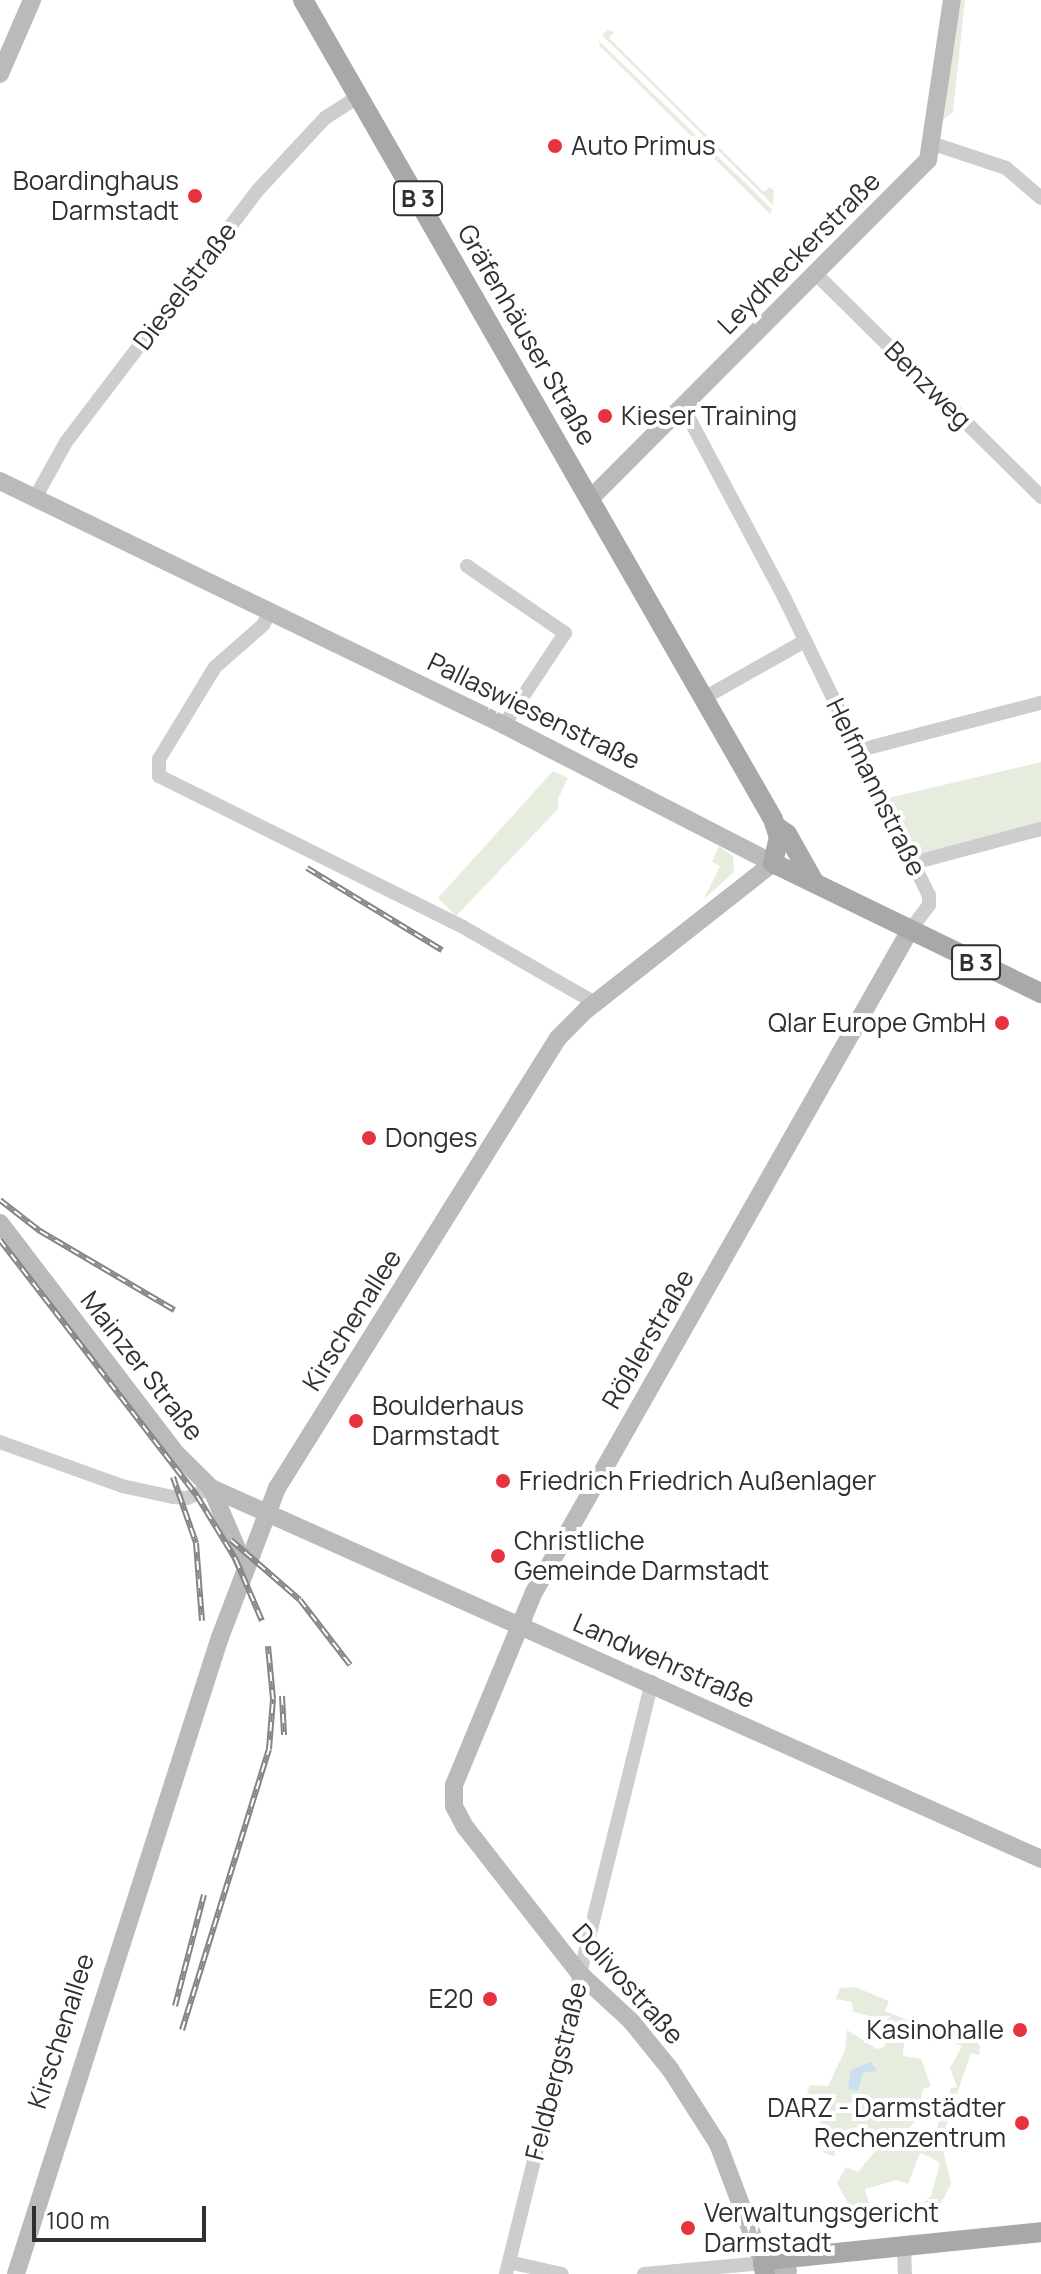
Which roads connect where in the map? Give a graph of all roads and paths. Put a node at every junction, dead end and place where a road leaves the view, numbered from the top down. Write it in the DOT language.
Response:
graph roads {
  1 [pos="32,0"];
  2 [pos="303,0"];
  3 [pos="952,0"];
  4 [pos="0,74"];
  5 [pos="359,96"];
  6 [pos="934,144"];
  7 [pos="1041,198"];
  8 [pos="816,274"];
  9 [pos="683,407"];
  10 [pos="0,481"];
  11 [pos="592,497"];
  12 [pos="1041,497"];
  13 [pos="35,498"];
  14 [pos="467,566"];
  15 [pos="271,611"];
  16 [pos="803,642"];
  17 [pos="704,698"];
  18 [pos="1041,703"];
  19 [pos="504,725"];
  20 [pos="860,750"];
  21 [pos="777,827"];
  22 [pos="1041,829"];
  23 [pos="773,863"];
  24 [pos="913,863"];
  25 [pos="818,886"];
  26 [pos="910,930"];
  27 [pos="1041,993"];
  28 [pos="595,1003"];
  29 [pos="0,1223"];
  30 [pos="0,1442"];
  31 [pos="211,1488"];
  32 [pos="265,1512"];
  33 [pos="244,1565"];
  34 [pos="519,1624"];
  35 [pos="652,1682"];
  36 [pos="454,1785"];
  37 [pos="1041,1859"];
  38 [pos="580,1974"];
  39 [pos="1038,2234"];
  40 [pos="904,2247"];
  41 [pos="817,2258"];
  42 [pos="508,2268"];
  43 [pos="764,2268"];
  44 [pos="787,2272"];
  45 [pos="16,2274"];
  46 [pos="562,2274"];
  47 [pos="644,2274"];
  48 [pos="905,2274"];
  1 -- 4 [label="street"];
  2 -- 5 [label="main road, Gräfenhäuser Straße / B 3"];
  3 -- 6 [label="street, Leydheckerstraße"];
  5 -- 11 [label="main road, Gräfenhäuser Straße / B 3"];
  5 -- 13 [label="street, Dieselstraße"];
  6 -- 7 [label="street"];
  6 -- 8 [label="street, Leydheckerstraße"];
  8 -- 9 [label="street, Leydheckerstraße"];
  8 -- 12 [label="street, Benzweg"];
  9 -- 11 [label="street, Leydheckerstraße"];
  9 -- 16 [label="street, Helfmannstraße"];
  10 -- 13 [label="street, Pallaswiesenstraße"];
  11 -- 17 [label="main road, Gräfenhäuser Straße / B 3"];
  13 -- 15 [label="street, Pallaswiesenstraße"];
  14 -- 19 [label="street"];
  15 -- 19 [label="street, Pallaswiesenstraße"];
  15 -- 28 [label="street"];
  16 -- 17 [label="street"];
  16 -- 20 [label="street, Helfmannstraße"];
  17 -- 21 [label="main road, Gräfenhäuser Straße / B 3"];
  18 -- 20 [label="street"];
  19 -- 23 [label="street, Pallaswiesenstraße"];
  20 -- 24 [label="street, Helfmannstraße"];
  21 -- 23 [label="main road"];
  21 -- 25 [label="main road, Gräfenhäuser Straße / B 3"];
  22 -- 24 [label="street"];
  23 -- 25 [label="main road, Pallaswiesenstraße / B 3"];
  23 -- 28 [label="street, Kirschenallee"];
  24 -- 26 [label="street, Helfmannstraße"];
  25 -- 26 [label="main road, Pallaswiesenstraße / B 3"];
  26 -- 27 [label="main road, Pallaswiesenstraße / B 3"];
  26 -- 34 [label="street, Rößlerstraße"];
  28 -- 32 [label="street, Kirschenallee"];
  29 -- 31 [label="street, Mainzer Straße"];
  30 -- 31 [label="street"];
  31 -- 32 [label="street, Mainzer Straße"];
  31 -- 33 [label="street"];
  32 -- 33 [label="street, Kirschenallee"];
  32 -- 34 [label="street, Landwehrstraße"];
  33 -- 45 [label="street, Kirschenallee"];
  34 -- 35 [label="street, Landwehrstraße"];
  34 -- 36 [label="street, Rößlerstraße"];
  35 -- 37 [label="street, Landwehrstraße"];
  35 -- 38 [label="street, Feldbergstraße"];
  36 -- 38 [label="street, Dolivostraße"];
  38 -- 42 [label="street, Feldbergstraße"];
  38 -- 43 [label="street, Dolivostraße"];
  39 -- 40 [label="main road"];
  40 -- 41 [label="main road"];
  40 -- 48 [label="street"];
  41 -- 43 [label="main road"];
  41 -- 44 [label="main road"];
  42 -- 46 [label="street"];
  43 -- 44 [label="street"];
  43 -- 47 [label="street"];
}
